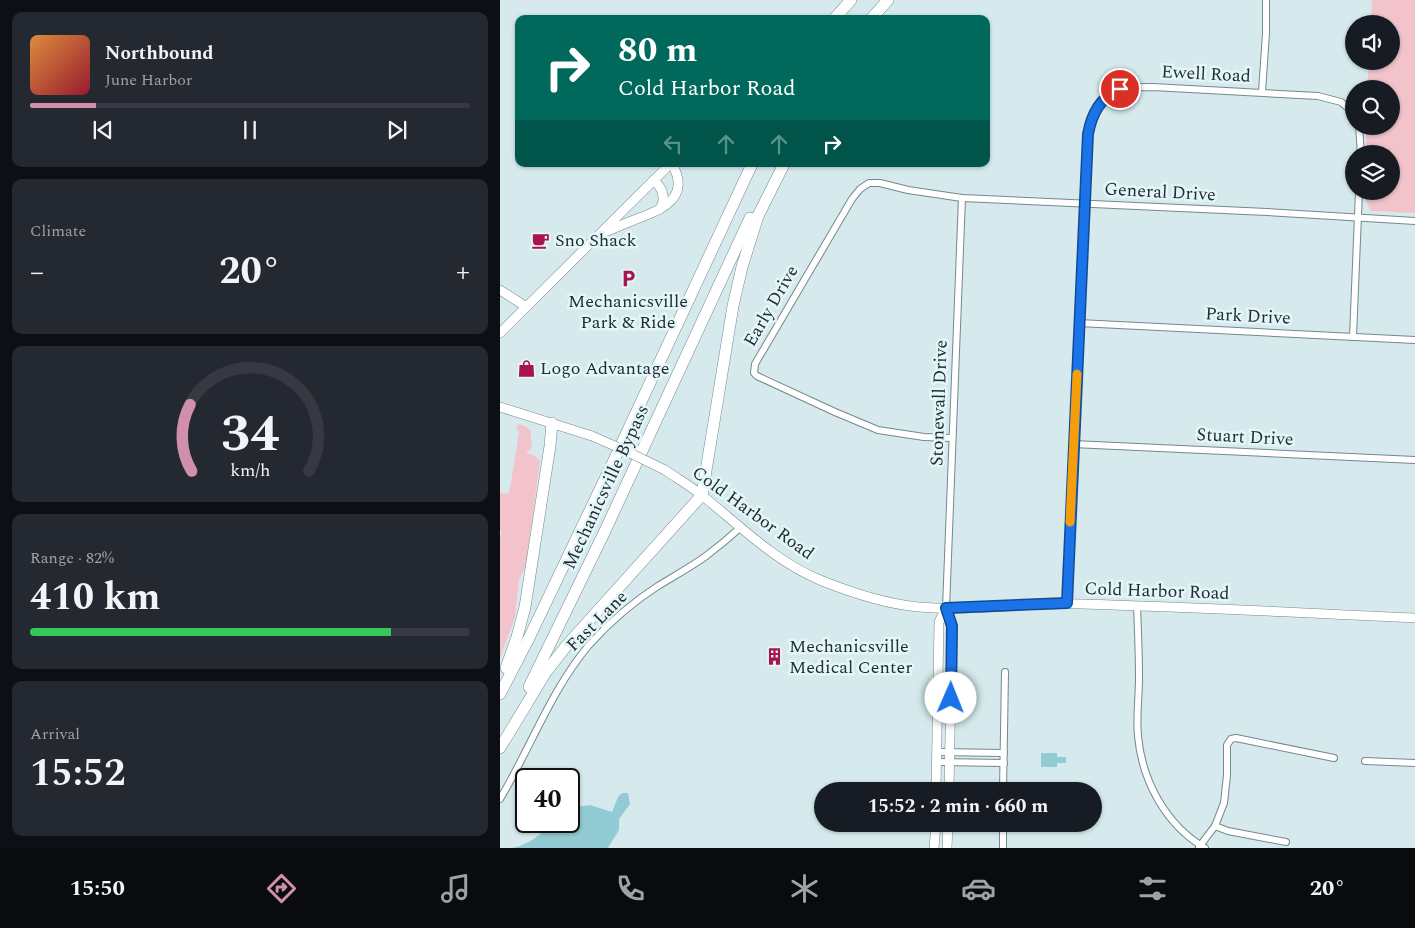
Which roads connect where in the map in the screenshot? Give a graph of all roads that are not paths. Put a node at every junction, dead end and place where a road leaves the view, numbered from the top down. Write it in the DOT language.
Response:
graph roads {
  1 [pos="850,0"];
  2 [pos="857,0"];
  3 [pos="887,0"];
  4 [pos="1266,0"];
  5 [pos="837,15"];
  6 [pos="846,15"];
  7 [pos="874,15"];
  8 [pos="1262,92"];
  9 [pos="1345,105"];
  10 [pos="668,167"];
  11 [pos="672,167"];
  12 [pos="751,167"];
  13 [pos="776,167"];
  14 [pos="782,167"];
  15 [pos="654,180"];
  16 [pos="962,198"];
  17 [pos="1359,200"];
  18 [pos="1085,204"];
  19 [pos="658,210"];
  20 [pos="1359,217"];
  21 [pos="1415,221"];
  22 [pos="836,224"];
  23 [pos="600,234"];
  24 [pos="500,290"];
  25 [pos="525,306"];
  26 [pos="1079,322"];
  27 [pos="500,333"];
  28 [pos="1353,337"];
  29 [pos="1415,340"];
  30 [pos="500,407"];
  31 [pos="552,422"];
  32 [pos="952,438"];
  33 [pos="1073,444"];
  34 [pos="1415,460"];
  35 [pos="702,495"];
  36 [pos="741,527"];
  37 [pos="1067,603"];
  38 [pos="1137,605"];
  39 [pos="946,608"];
  40 [pos="1415,618"];
  41 [pos="1005,672"];
  42 [pos="500,680"];
  43 [pos="500,694"];
  44 [pos="500,741"];
  45 [pos="500,748"];
  46 [pos="937,752"];
  47 [pos="950,752"];
  48 [pos="1004,753"];
  49 [pos="1334,758"];
  50 [pos="1365,761"];
  51 [pos="937,762"];
  52 [pos="950,763"];
  53 [pos="1004,763"];
  54 [pos="1415,763"];
  55 [pos="936,782"];
  56 [pos="949,782"];
  57 [pos="1004,782"];
  58 [pos="500,799"];
  59 [pos="1215,826"];
  60 [pos="935,832"];
  61 [pos="948,832"];
  62 [pos="1003,832"];
  63 [pos="1286,842"];
  64 [pos="1201,847"];
  65 [pos="934,848"];
  66 [pos="947,848"];
  67 [pos="1003,848"];
  1 -- 5 [label="highway"];
  2 -- 6 [label="highway"];
  3 -- 7 [label="highway"];
  4 -- 8 [label="street"];
  8 -- 9 [label="street, Ewell Road"];
  8 -- 18 [label="street, Ewell Road"];
  10 -- 15 [label="main road"];
  11 -- 19 [label="main road"];
  12 -- 43 [label="highway, Mechanicsville Bypass"];
  13 -- 44 [label="highway, Mechanicsville Bypass"];
  14 -- 35 [label="highway"];
  15 -- 19 [label="main road"];
  15 -- 23 [label="main road"];
  16 -- 18 [label="street, General Drive"];
  16 -- 22 [label="street, General Drive"];
  16 -- 32 [label="street, Stonewall Drive"];
  17 -- 20 [label="street"];
  18 -- 20 [label="street, General Drive"];
  18 -- 26 [label="street, Ewell Road"];
  19 -- 23 [label="main road"];
  20 -- 21 [label="street, General Drive"];
  20 -- 28 [label="street"];
  22 -- 32 [label="street, Early Drive"];
  23 -- 25 [label="main road"];
  24 -- 25 [label="main road"];
  25 -- 27 [label="main road"];
  26 -- 28 [label="street, Park Drive"];
  26 -- 33 [label="street, Ewell Road"];
  28 -- 29 [label="street, Park Drive"];
  30 -- 31 [label="main road, Cold Harbor Road"];
  31 -- 35 [label="main road, Cold Harbor Road, bridge"];
  31 -- 42 [label="highway"];
  32 -- 39 [label="street, Stonewall Drive"];
  33 -- 34 [label="street, Stuart Drive"];
  33 -- 37 [label="street, Ewell Road"];
  35 -- 36 [label="main road, Cold Harbor Road"];
  35 -- 45 [label="highway"];
  36 -- 39 [label="main road, Cold Harbor Road"];
  36 -- 58 [label="street, Fast Lane"];
  37 -- 38 [label="main road, Cold Harbor Road"];
  37 -- 39 [label="main road, Cold Harbor Road"];
  38 -- 40 [label="main road, Cold Harbor Road"];
  38 -- 64 [label="street"];
  39 -- 46 [label="main road"];
  39 -- 47 [label="main road"];
  41 -- 48 [label="street"];
  46 -- 47 [label="street"];
  46 -- 51 [label="main road"];
  47 -- 48 [label="street"];
  47 -- 52 [label="main road"];
  48 -- 53 [label="street"];
  49 -- 59 [label="street"];
  50 -- 54 [label="street"];
  51 -- 52 [label="street"];
  51 -- 55 [label="main road"];
  52 -- 53 [label="street"];
  52 -- 56 [label="main road"];
  53 -- 57 [label="street"];
  59 -- 63 [label="street"];
  59 -- 64 [label="street"];
  60 -- 65 [label="main road"];
  61 -- 66 [label="main road"];
  62 -- 67 [label="street"];
}
